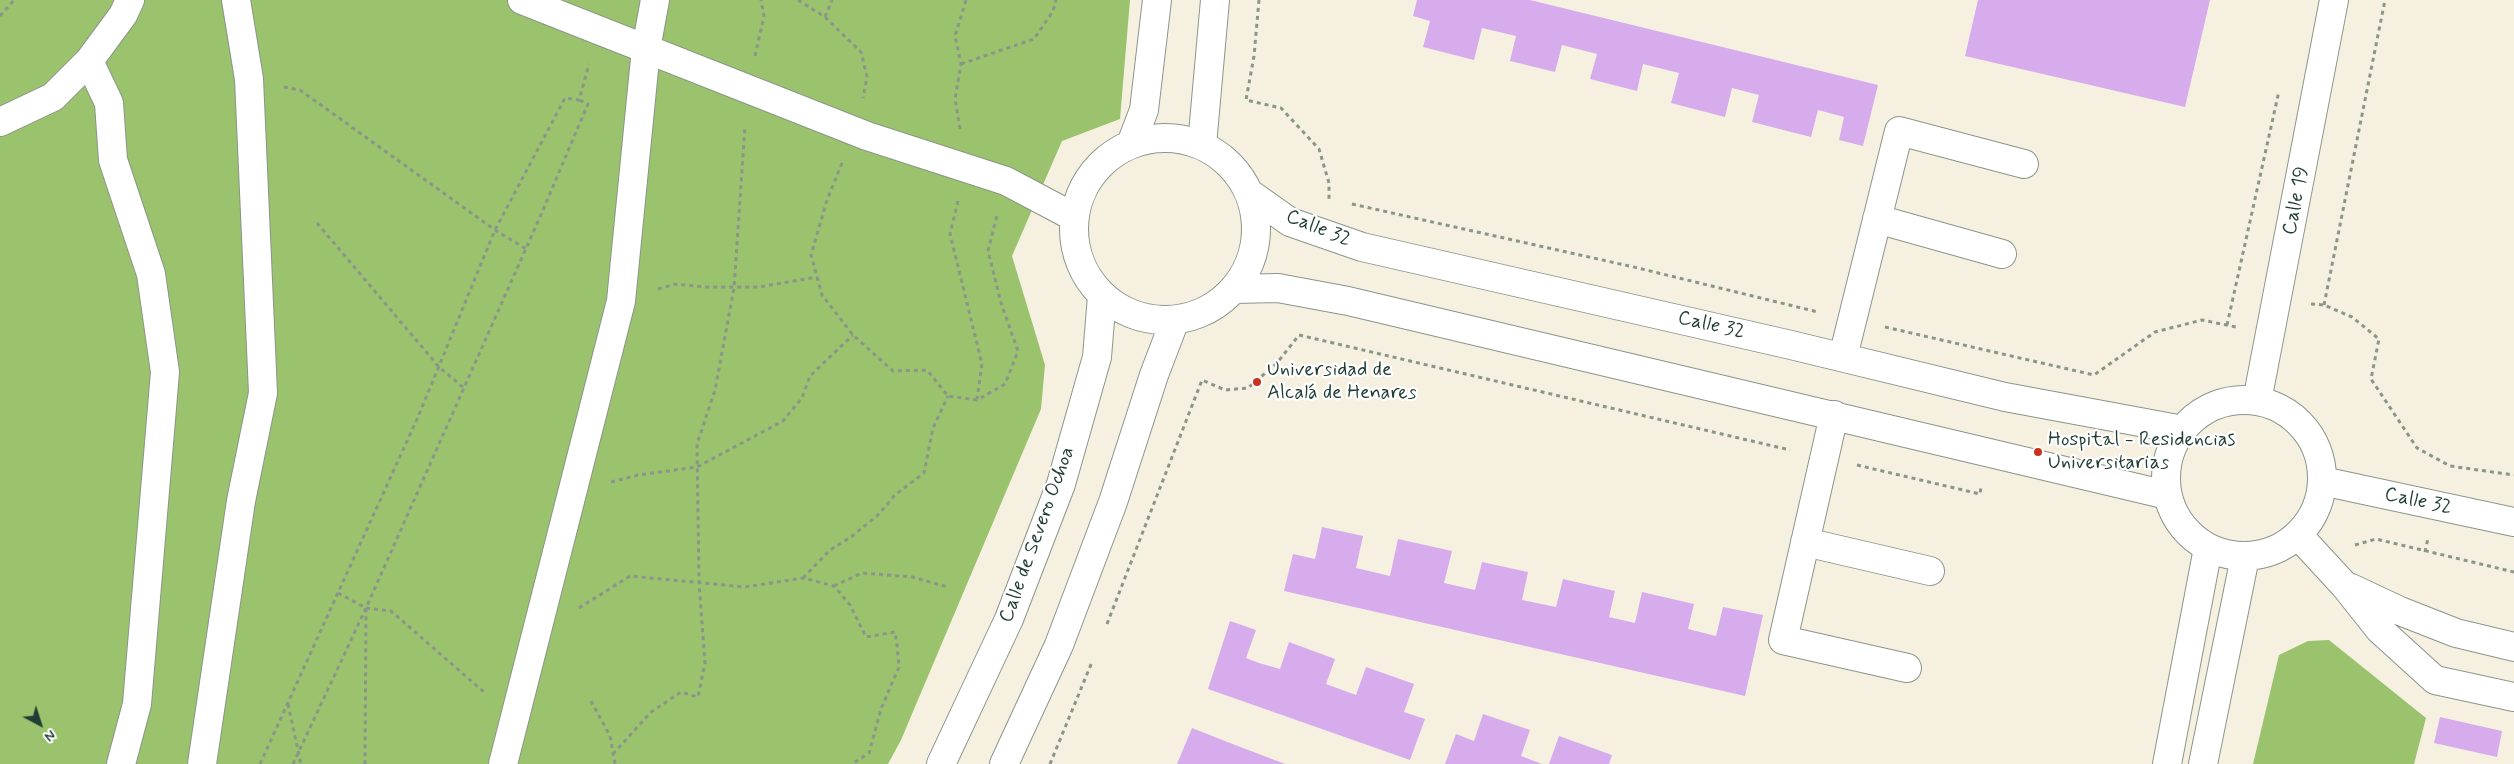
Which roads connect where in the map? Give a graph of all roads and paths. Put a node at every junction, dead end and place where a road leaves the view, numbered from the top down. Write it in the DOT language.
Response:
graph roads {
  1 [pos="14,0"];
  2 [pos="130,0"];
  3 [pos="236,0"];
  4 [pos="522,0"];
  5 [pos="655,0"];
  6 [pos="762,0"];
  7 [pos="798,0"];
  8 [pos="832,0"];
  9 [pos="966,0"];
  10 [pos="1056,0"];
  11 [pos="1157,0"];
  12 [pos="1215,0"];
  13 [pos="1259,0"];
  14 [pos="2334,0"];
  15 [pos="2385,0"];
  16 [pos="0,16"];
  17 [pos="825,17"];
  18 [pos="599,30"];
  19 [pos="646,49"];
  20 [pos="89,61"];
  21 [pos="962,64"];
  22 [pos="249,79"];
  23 [pos="2280,86"];
  24 [pos="748,89"];
  25 [pos="578,100"];
  26 [pos="0,122"];
  27 [pos="855,132"];
  28 [pos="1131,144"];
  29 [pos="1202,145"];
  30 [pos="2024,164"];
  31 [pos="966,169"];
  32 [pos="1006,181"];
  33 [pos="1249,194"];
  34 [pos="1338,201"];
  35 [pos="1348,203"];
  36 [pos="1074,217"];
  37 [pos="1877,219"];
  38 [pos="317,222"];
  39 [pos="495,230"];
  40 [pos="526,249"];
  41 [pos="2002,254"];
  42 [pos="817,277"];
  43 [pos="734,288"];
  44 [pos="1234,289"];
  45 [pos="1102,296"];
  46 [pos="621,301"];
  47 [pos="2278,302"];
  48 [pos="2324,304"];
  49 [pos="1852,319"];
  50 [pos="1175,320"];
  51 [pos="2227,325"];
  52 [pos="853,335"];
  53 [pos="2271,335"];
  54 [pos="1843,357"];
  55 [pos="439,367"];
  56 [pos="464,388"];
  57 [pos="948,396"];
  58 [pos="976,400"];
  59 [pos="2257,401"];
  60 [pos="1834,415"];
  61 [pos="2183,430"];
  62 [pos="1988,452"];
  63 [pos="1824,458"];
  64 [pos="697,467"];
  65 [pos="2514,475"];
  66 [pos="2322,481"];
  67 [pos="2167,495"];
  68 [pos="569,504"];
  69 [pos="2514,522"];
  70 [pos="2298,535"];
  71 [pos="1805,542"];
  72 [pos="2208,548"];
  73 [pos="2245,557"];
  74 [pos="1930,572"];
  75 [pos="2514,572"];
  76 [pos="803,578"];
  77 [pos="2339,580"];
  78 [pos="700,583"];
  79 [pos="834,586"];
  80 [pos="948,587"];
  81 [pos="338,593"];
  82 [pos="366,608"];
  83 [pos="1106,625"];
  84 [pos="536,631"];
  85 [pos="2514,647"];
  86 [pos="1096,653"];
  87 [pos="1907,668"];
  88 [pos="2514,697"];
  89 [pos="591,701"];
  90 [pos="287,704"];
  91 [pos="514,719"];
  92 [pos="299,753"];
  93 [pos="613,754"];
  94 [pos="120,764"];
  95 [pos="202,764"];
  96 [pos="260,764"];
  97 [pos="293,764"];
  98 [pos="301,764"];
  99 [pos="365,764"];
  100 [pos="503,764"];
  101 [pos="615,764"];
  102 [pos="852,764"];
  103 [pos="941,764"];
  104 [pos="1004,764"];
  105 [pos="1050,764"];
  106 [pos="2167,764"];
  107 [pos="2203,764"];
  1 -- 16 [label="path"];
  2 -- 20 [label="street"];
  3 -- 22 [label="street"];
  4 -- 18 [label="street"];
  5 -- 19 [label="street"];
  6 -- 24 [label="path"];
  7 -- 17 [label="path"];
  8 -- 17 [label="path"];
  9 -- 21 [label="path"];
  10 -- 21 [label="path"];
  11 -- 28 [label="street"];
  12 -- 29 [label="street"];
  13 -- 34 [label="path"];
  14 -- 47 [label="street, Calle 19"];
  15 -- 48 [label="path"];
  17 -- 27 [label="path"];
  18 -- 19 [label="street"];
  18 -- 25 [label="path"];
  19 -- 24 [label="street"];
  19 -- 46 [label="street"];
  20 -- 26 [label="street"];
  20 -- 94 [label="street"];
  21 -- 31 [label="path"];
  22 -- 39 [label="path"];
  22 -- 95 [label="street"];
  23 -- 51 [label="path"];
  24 -- 27 [label="street"];
  24 -- 43 [label="path"];
  25 -- 39 [label="path"];
  25 -- 40 [label="path"];
  27 -- 31 [label="street"];
  27 -- 42 [label="path"];
  28 -- 29 [label="street"];
  28 -- 36 [label="street"];
  29 -- 33 [label="street"];
  30 -- 37 [label="street"];
  31 -- 32 [label="street"];
  31 -- 58 [label="path"];
  32 -- 36 [label="street"];
  32 -- 58 [label="path"];
  33 -- 44 [label="street"];
  33 -- 54 [label="street, Calle 32"];
  35 -- 49 [label="path"];
  36 -- 45 [label="street"];
  37 -- 41 [label="street"];
  37 -- 49 [label="street"];
  38 -- 55 [label="path"];
  39 -- 40 [label="path"];
  39 -- 55 [label="path"];
  40 -- 56 [label="path"];
  42 -- 43 [label="path"];
  42 -- 52 [label="path"];
  43 -- 46 [label="path"];
  43 -- 64 [label="path"];
  44 -- 50 [label="street"];
  44 -- 60 [label="street"];
  45 -- 50 [label="street"];
  45 -- 103 [label="street, Calle de Severo Ochoa"];
  46 -- 68 [label="street"];
  47 -- 48 [label="path"];
  47 -- 53 [label="street, Calle 19"];
  48 -- 65 [label="path"];
  49 -- 51 [label="path"];
  49 -- 54 [label="street"];
  50 -- 104 [label="street"];
  51 -- 53 [label="path"];
  52 -- 57 [label="path"];
  52 -- 64 [label="path"];
  53 -- 59 [label="street, Calle 19"];
  54 -- 61 [label="street, Calle 32"];
  55 -- 56 [label="path"];
  55 -- 81 [label="path"];
  56 -- 82 [label="path"];
  57 -- 58 [label="path"];
  57 -- 76 [label="path"];
  59 -- 61 [label="street"];
  59 -- 66 [label="street"];
  60 -- 62 [label="street"];
  60 -- 63 [label="street"];
  61 -- 67 [label="street"];
  62 -- 63 [label="path"];
  62 -- 67 [label="street"];
  63 -- 71 [label="street"];
  63 -- 83 [label="path"];
  64 -- 68 [label="path"];
  64 -- 78 [label="path"];
  66 -- 69 [label="street, Calle 32"];
  66 -- 70 [label="street"];
  67 -- 72 [label="street"];
  68 -- 84 [label="street"];
  70 -- 73 [label="street"];
  70 -- 77 [label="street"];
  71 -- 74 [label="street"];
  71 -- 87 [label="street"];
  72 -- 73 [label="street"];
  72 -- 106 [label="street"];
  73 -- 107 [label="street"];
  75 -- 77 [label="path"];
  76 -- 78 [label="path"];
  76 -- 79 [label="path"];
  77 -- 85 [label="street"];
  77 -- 88 [label="street"];
  78 -- 84 [label="path"];
  78 -- 93 [label="path"];
  79 -- 80 [label="path"];
  79 -- 102 [label="path"];
  81 -- 82 [label="path"];
  81 -- 90 [label="path"];
  82 -- 91 [label="path"];
  82 -- 92 [label="path"];
  82 -- 99 [label="path"];
  84 -- 91 [label="street"];
  86 -- 105 [label="path"];
  89 -- 93 [label="path"];
  90 -- 92 [label="path"];
  90 -- 96 [label="path"];
  91 -- 100 [label="street"];
  92 -- 97 [label="path"];
  92 -- 98 [label="path"];
  93 -- 101 [label="path"];
}
